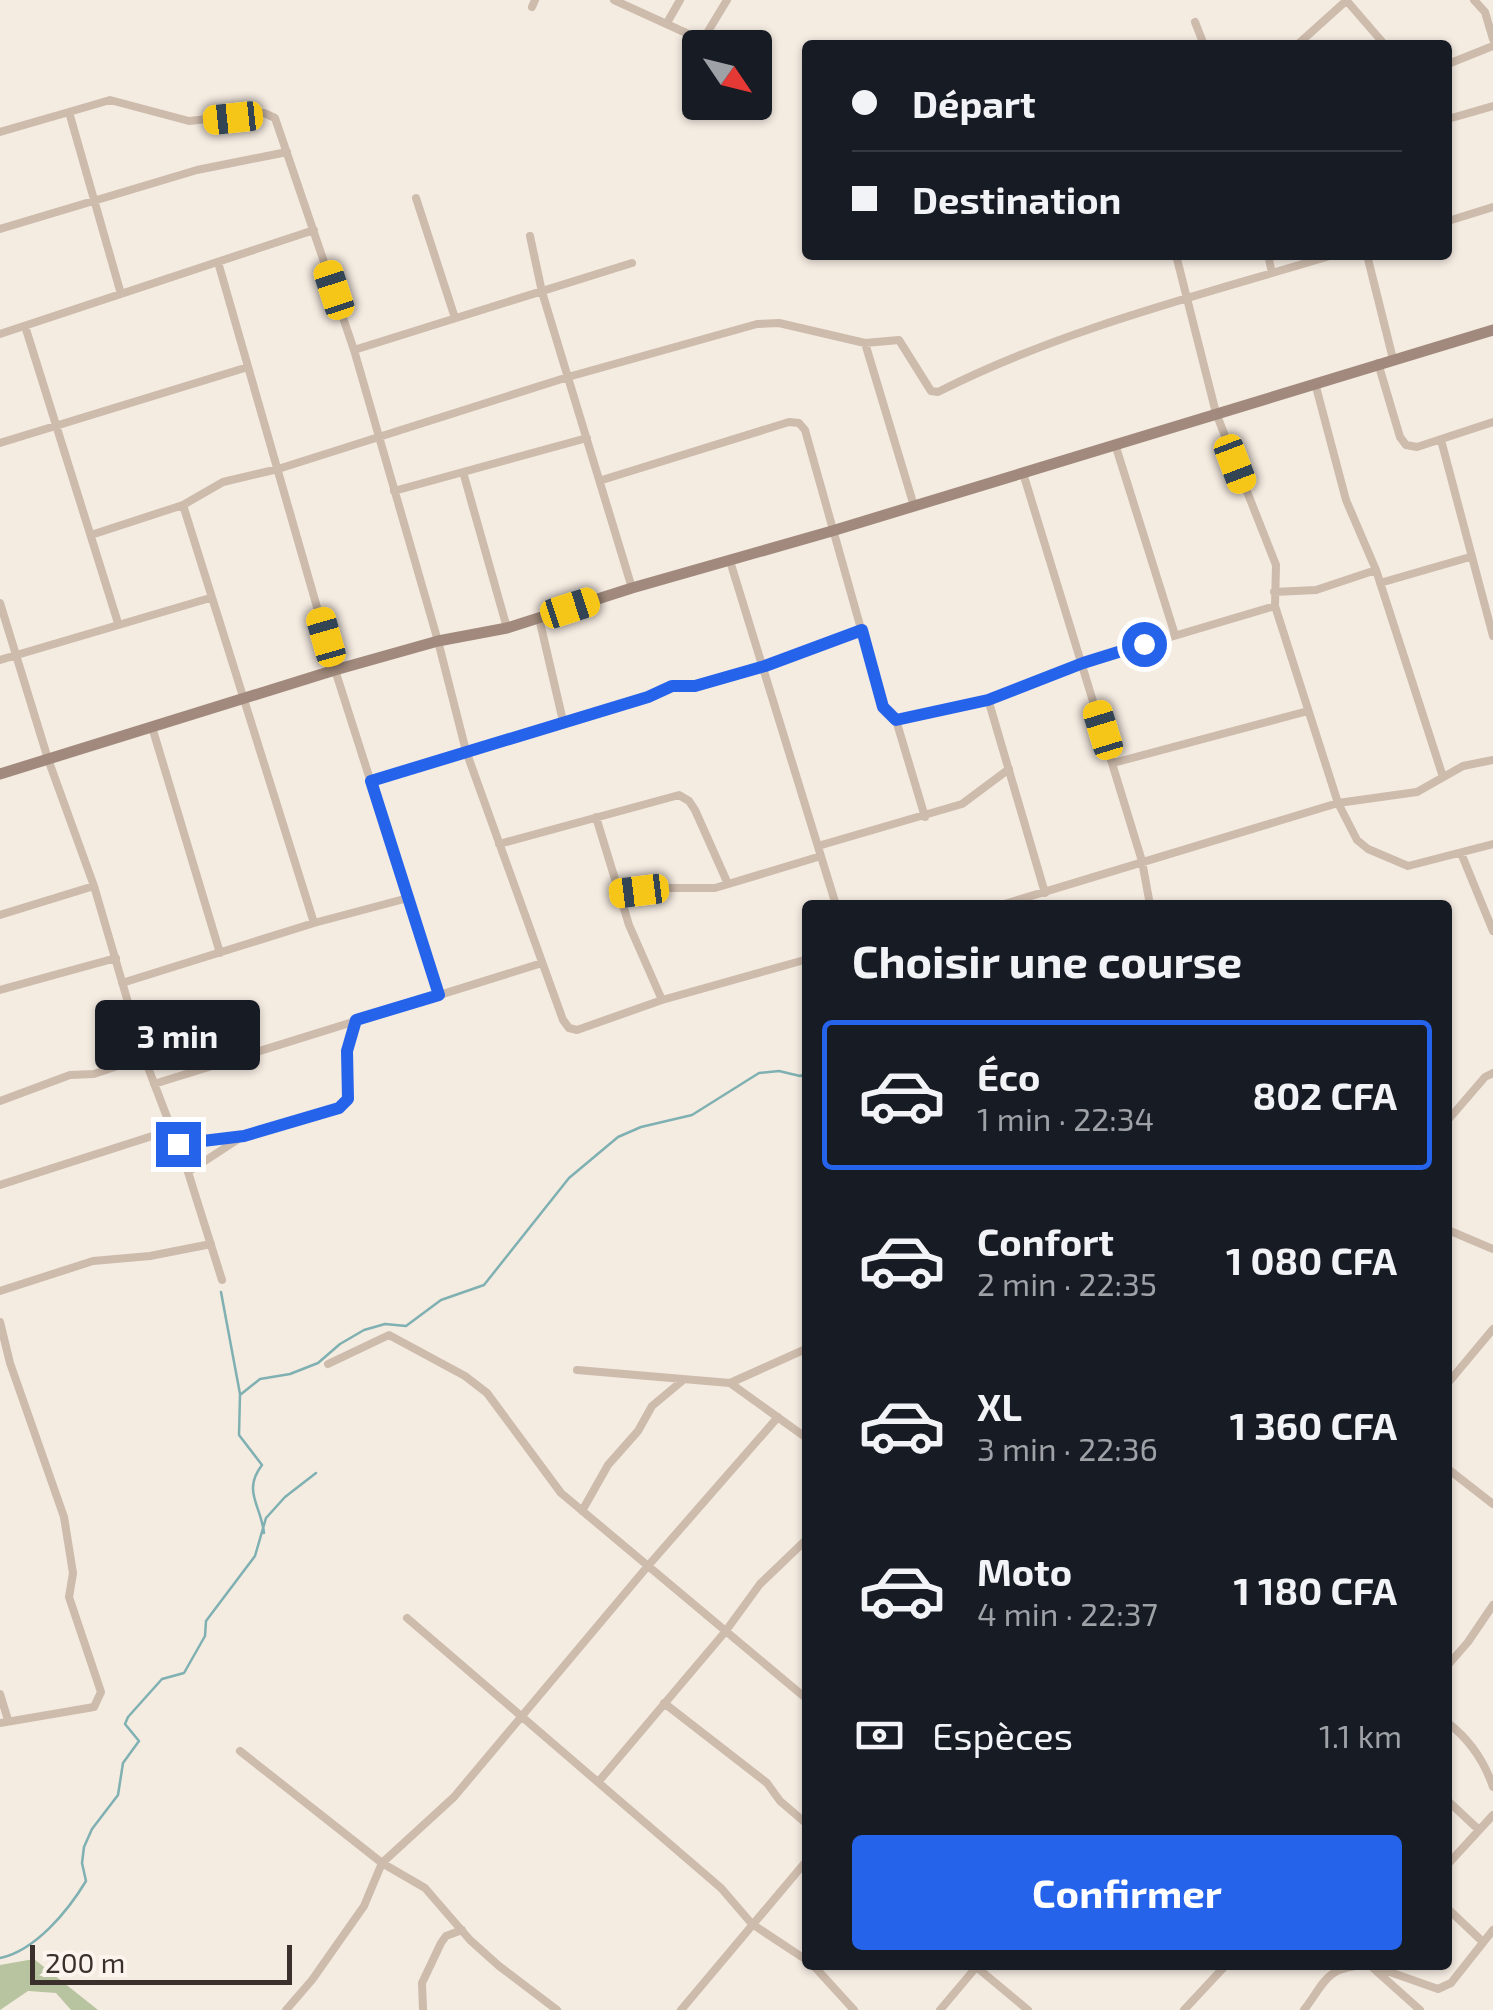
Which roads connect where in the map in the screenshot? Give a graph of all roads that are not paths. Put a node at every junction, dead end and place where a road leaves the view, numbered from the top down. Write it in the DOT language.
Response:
graph roads {
  1 [pos="614,0"];
  2 [pos="680,0"];
  3 [pos="727,0"];
  4 [pos="1346,0"];
  5 [pos="1474,0"];
  6 [pos="1489,10"];
  7 [pos="1195,22"];
  8 [pos="667,23"];
  9 [pos="1202,40"];
  10 [pos="1302,40"];
  11 [pos="1381,40"];
  12 [pos="1493,42"];
  13 [pos="1452,62"];
  14 [pos="1493,106"];
  15 [pos="68,112"];
  16 [pos="1452,118"];
  17 [pos="0,132"];
  18 [pos="287,152"];
  19 [pos="416,198"];
  20 [pos="96,202"];
  21 [pos="1493,208"];
  22 [pos="1452,220"];
  23 [pos="0,229"];
  24 [pos="314,230"];
  25 [pos="530,236"];
  26 [pos="1177,260"];
  27 [pos="1269,260"];
  28 [pos="1316,260"];
  29 [pos="1368,260"];
  30 [pos="218,262"];
  31 [pos="632,262"];
  32 [pos="1272,273"];
  33 [pos="542,292"];
  34 [pos="121,294"];
  35 [pos="1186,299"];
  36 [pos="456,318"];
  37 [pos="25,326"];
  38 [pos="1493,330"];
  39 [pos="0,334"];
  40 [pos="865,343"];
  41 [pos="354,350"];
  42 [pos="1393,359"];
  43 [pos="1378,363"];
  44 [pos="248,367"];
  45 [pos="568,377"];
  46 [pos="1316,383"];
  47 [pos="1216,413"];
  48 [pos="1493,422"];
  49 [pos="59,425"];
  50 [pos="379,438"];
  51 [pos="587,438"];
  52 [pos="1441,440"];
  53 [pos="0,444"];
  54 [pos="1115,444"];
  55 [pos="278,469"];
  56 [pos="462,472"];
  57 [pos="1024,472"];
  58 [pos="602,480"];
  59 [pos="394,491"];
  60 [pos="182,506"];
  61 [pos="914,506"];
  62 [pos="832,531"];
  63 [pos="91,535"];
  64 [pos="1470,557"];
  65 [pos="730,561"];
  66 [pos="1376,570"];
  67 [pos="1380,582"];
  68 [pos="632,588"];
  69 [pos="1274,592"];
  70 [pos="210,598"];
  71 [pos="0,603"];
  72 [pos="1275,606"];
  73 [pos="539,618"];
  74 [pos="118,623"];
  75 [pos="508,628"];
  76 [pos="862,630"];
  77 [pos="1175,634"];
  78 [pos="1493,636"];
  79 [pos="438,642"];
  80 [pos="15,656"];
  81 [pos="0,660"];
  82 [pos="1083,663"];
  83 [pos="765,666"];
  84 [pos="335,670"];
  85 [pos="245,698"];
  86 [pos="988,700"];
  87 [pos="1308,711"];
  88 [pos="896,720"];
  89 [pos="563,722"];
  90 [pos="152,727"];
  91 [pos="466,751"];
  92 [pos="48,759"];
  93 [pos="1493,760"];
  94 [pos="1113,763"];
  95 [pos="1009,769"];
  96 [pos="0,774"];
  97 [pos="1443,777"];
  98 [pos="371,781"];
  99 [pos="1338,802"];
  100 [pos="596,816"];
  101 [pos="925,817"];
  102 [pos="500,844"];
  103 [pos="1493,844"];
  104 [pos="818,846"];
  105 [pos="1461,853"];
  106 [pos="821,856"];
  107 [pos="1142,861"];
  108 [pos="728,884"];
  109 [pos="94,886"];
  110 [pos="619,893"];
  111 [pos="1045,893"];
  112 [pos="408,898"];
  113 [pos="834,900"];
  114 [pos="1020,900"];
  115 [pos="1149,900"];
  116 [pos="0,915"];
  117 [pos="314,924"];
  118 [pos="1493,930"];
  119 [pos="220,953"];
  120 [pos="116,958"];
  121 [pos="802,962"];
  122 [pos="542,963"];
  123 [pos="122,982"];
  124 [pos="0,990"];
  125 [pos="439,995"];
  126 [pos="662,1000"];
  127 [pos="356,1020"];
  128 [pos="144,1057"];
  129 [pos="1493,1074"];
  130 [pos="154,1084"];
  131 [pos="0,1101"];
  132 [pos="1452,1115"];
  133 [pos="171,1130"];
  134 [pos="244,1136"];
  135 [pos="178,1144"];
  136 [pos="188,1172"];
  137 [pos="0,1185"];
  138 [pos="1452,1232"];
  139 [pos="212,1244"];
  140 [pos="1493,1249"];
  141 [pos="222,1280"];
  142 [pos="0,1292"];
  143 [pos="0,1322"];
  144 [pos="1493,1329"];
  145 [pos="802,1351"];
  146 [pos="328,1364"];
  147 [pos="578,1370"];
  148 [pos="1452,1378"];
  149 [pos="683,1380"];
  150 [pos="730,1383"];
  151 [pos="778,1417"];
  152 [pos="802,1435"];
  153 [pos="1452,1471"];
  154 [pos="1493,1504"];
  155 [pos="582,1510"];
  156 [pos="802,1544"];
  157 [pos="647,1567"];
  158 [pos="1493,1605"];
  159 [pos="406,1618"];
  160 [pos="725,1632"];
  161 [pos="1452,1660"];
  162 [pos="0,1694"];
  163 [pos="802,1695"];
  164 [pos="664,1703"];
  165 [pos="522,1716"];
  166 [pos="4,1722"];
  167 [pos="1452,1725"];
  168 [pos="240,1752"];
  169 [pos="599,1781"];
  170 [pos="1493,1787"];
  171 [pos="1452,1805"];
  172 [pos="1493,1815"];
  173 [pos="802,1819"];
  174 [pos="1479,1830"];
  175 [pos="1452,1860"];
  176 [pos="382,1863"];
  177 [pos="802,1866"];
  178 [pos="1452,1913"];
  179 [pos="752,1924"];
  180 [pos="462,1930"];
  181 [pos="1493,1930"];
  182 [pos="1483,1942"];
  183 [pos="802,1958"];
  184 [pos="817,1970"];
  185 [pos="973,1970"];
  186 [pos="981,1970"];
  187 [pos="1221,1970"];
  188 [pos="1339,1970"];
  189 [pos="1375,1970"];
  190 [pos="1384,1970"];
  191 [pos="286,2010"];
  192 [pos="423,2010"];
  193 [pos="557,2010"];
  194 [pos="681,2010"];
  195 [pos="854,2010"];
  196 [pos="940,2010"];
  197 [pos="1028,2010"];
  198 [pos="1184,2010"];
  199 [pos="1304,2010"];
  200 [pos="1420,2010"];
  1 -- 8 [label="street"];
  2 -- 8 [label="street"];
  3 -- 8 [label="street"];
  4 -- 10 [label="street"];
  4 -- 11 [label="street"];
  5 -- 6 [label="street"];
  6 -- 12 [label="street"];
  7 -- 9 [label="street"];
  12 -- 13 [label="street"];
  14 -- 16 [label="street"];
  15 -- 17 [label="street"];
  15 -- 18 [label="street"];
  15 -- 20 [label="street"];
  18 -- 20 [label="street"];
  18 -- 24 [label="street"];
  19 -- 36 [label="street"];
  20 -- 23 [label="street"];
  20 -- 34 [label="street"];
  21 -- 22 [label="street"];
  24 -- 30 [label="street"];
  24 -- 41 [label="street"];
  25 -- 33 [label="street"];
  26 -- 35 [label="street"];
  27 -- 32 [label="street"];
  28 -- 32 [label="street"];
  29 -- 42 [label="street"];
  30 -- 34 [label="street"];
  30 -- 44 [label="street"];
  31 -- 33 [label="street"];
  32 -- 35 [label="street"];
  33 -- 36 [label="street"];
  33 -- 45 [label="street"];
  34 -- 37 [label="street"];
  35 -- 40 [label="street"];
  35 -- 47 [label="street"];
  36 -- 41 [label="street"];
  37 -- 39 [label="street"];
  37 -- 49 [label="street"];
  38 -- 42 [label="street"];
  40 -- 45 [label="street"];
  40 -- 61 [label="street"];
  41 -- 50 [label="street"];
  42 -- 43 [label="street"];
  43 -- 46 [label="street"];
  43 -- 52 [label="street"];
  44 -- 49 [label="street"];
  44 -- 55 [label="street"];
  45 -- 50 [label="street"];
  45 -- 51 [label="street"];
  46 -- 47 [label="street"];
  46 -- 66 [label="street"];
  47 -- 54 [label="street"];
  47 -- 69 [label="street"];
  48 -- 52 [label="street"];
  49 -- 53 [label="street"];
  49 -- 63 [label="street"];
  50 -- 55 [label="street"];
  50 -- 59 [label="street"];
  51 -- 56 [label="street"];
  51 -- 58 [label="street"];
  52 -- 64 [label="street"];
  54 -- 57 [label="street"];
  54 -- 77 [label="street"];
  55 -- 60 [label="street"];
  55 -- 84 [label="street"];
  56 -- 59 [label="street"];
  56 -- 75 [label="street"];
  57 -- 61 [label="street"];
  57 -- 82 [label="street"];
  58 -- 62 [label="street"];
  58 -- 68 [label="street"];
  59 -- 79 [label="street"];
  60 -- 63 [label="street"];
  60 -- 70 [label="street"];
  61 -- 62 [label="street"];
  62 -- 65 [label="street"];
  62 -- 76 [label="street"];
  63 -- 74 [label="street"];
  64 -- 67 [label="street"];
  64 -- 78 [label="street"];
  65 -- 68 [label="street"];
  65 -- 83 [label="street"];
  66 -- 67 [label="street"];
  66 -- 69 [label="street"];
  67 -- 97 [label="street"];
  68 -- 73 [label="street"];
  69 -- 72 [label="street"];
  70 -- 74 [label="street"];
  70 -- 85 [label="street"];
  71 -- 80 [label="street"];
  72 -- 77 [label="street"];
  72 -- 87 [label="street"];
  73 -- 75 [label="street"];
  73 -- 89 [label="street"];
  74 -- 80 [label="street"];
  75 -- 79 [label="street"];
  76 -- 83 [label="street"];
  76 -- 88 [label="street"];
  77 -- 82 [label="street"];
  79 -- 84 [label="street"];
  79 -- 91 [label="street"];
  80 -- 81 [label="street"];
  80 -- 92 [label="street"];
  82 -- 86 [label="street"];
  82 -- 94 [label="street"];
  83 -- 89 [label="street"];
  83 -- 104 [label="street"];
  84 -- 85 [label="street"];
  84 -- 98 [label="street"];
  85 -- 90 [label="street"];
  85 -- 117 [label="street"];
  86 -- 88 [label="street"];
  86 -- 95 [label="street"];
  87 -- 94 [label="street"];
  87 -- 99 [label="street"];
  88 -- 101 [label="street"];
  89 -- 91 [label="street"];
  90 -- 92 [label="street"];
  90 -- 119 [label="street"];
  91 -- 98 [label="street"];
  91 -- 102 [label="street"];
  92 -- 96 [label="street"];
  92 -- 109 [label="street"];
  93 -- 97 [label="street"];
  94 -- 107 [label="street"];
  95 -- 101 [label="street"];
  95 -- 111 [label="street"];
  97 -- 99 [label="street"];
  98 -- 112 [label="street"];
  99 -- 105 [label="street"];
  99 -- 107 [label="street"];
  100 -- 102 [label="street"];
  100 -- 108 [label="street"];
  100 -- 110 [label="street"];
  101 -- 104 [label="street"];
  102 -- 122 [label="street"];
  103 -- 105 [label="street"];
  104 -- 106 [label="street"];
  105 -- 118 [label="street"];
  106 -- 108 [label="street"];
  106 -- 113 [label="street"];
  107 -- 111 [label="street"];
  107 -- 115 [label="street"];
  108 -- 110 [label="street"];
  109 -- 116 [label="street"];
  109 -- 120 [label="street"];
  110 -- 126 [label="street"];
  111 -- 114 [label="street"];
  112 -- 117 [label="street"];
  112 -- 125 [label="street"];
  117 -- 119 [label="street"];
  119 -- 123 [label="street"];
  120 -- 123 [label="street"];
  120 -- 124 [label="street"];
  121 -- 126 [label="street"];
  122 -- 125 [label="street"];
  122 -- 126 [label="street"];
  123 -- 128 [label="street"];
  125 -- 127 [label="street"];
  127 -- 130 [label="street"];
  127 -- 134 [label="street"];
  128 -- 130 [label="street"];
  128 -- 131 [label="street"];
  129 -- 132 [label="street"];
  130 -- 133 [label="street"];
  133 -- 135 [label="street"];
  133 -- 137 [label="street"];
  134 -- 135 [label="street"];
  134 -- 136 [label="street"];
  135 -- 136 [label="street"];
  136 -- 139 [label="street"];
  138 -- 140 [label="street"];
  139 -- 141 [label="street"];
  139 -- 142 [label="street"];
  143 -- 166 [label="street"];
  144 -- 148 [label="street"];
  145 -- 150 [label="street"];
  146 -- 155 [label="street"];
  147 -- 149 [label="street"];
  149 -- 150 [label="street"];
  149 -- 155 [label="street"];
  150 -- 151 [label="street"];
  151 -- 152 [label="street"];
  151 -- 157 [label="street"];
  153 -- 154 [label="street"];
  155 -- 157 [label="street"];
  156 -- 160 [label="street"];
  157 -- 160 [label="street"];
  157 -- 165 [label="street"];
  158 -- 161 [label="street"];
  159 -- 165 [label="street"];
  160 -- 163 [label="street"];
  160 -- 164 [label="street"];
  162 -- 166 [label="street"];
  164 -- 169 [label="street"];
  164 -- 173 [label="street"];
  165 -- 169 [label="street"];
  165 -- 176 [label="street"];
  167 -- 170 [label="street"];
  168 -- 176 [label="street"];
  169 -- 179 [label="street"];
  171 -- 174 [label="street"];
  172 -- 174 [label="street"];
  174 -- 175 [label="street"];
  176 -- 180 [label="street"];
  176 -- 191 [label="street"];
  177 -- 179 [label="street"];
  178 -- 182 [label="street"];
  179 -- 183 [label="street"];
  179 -- 194 [label="street"];
  180 -- 192 [label="street"];
  180 -- 193 [label="street"];
  181 -- 182 [label="street"];
  182 -- 190 [label="street"];
  184 -- 195 [label="street"];
  185 -- 196 [label="street"];
  186 -- 197 [label="street"];
  187 -- 198 [label="street"];
  188 -- 199 [label="street"];
  189 -- 200 [label="street"];
}
